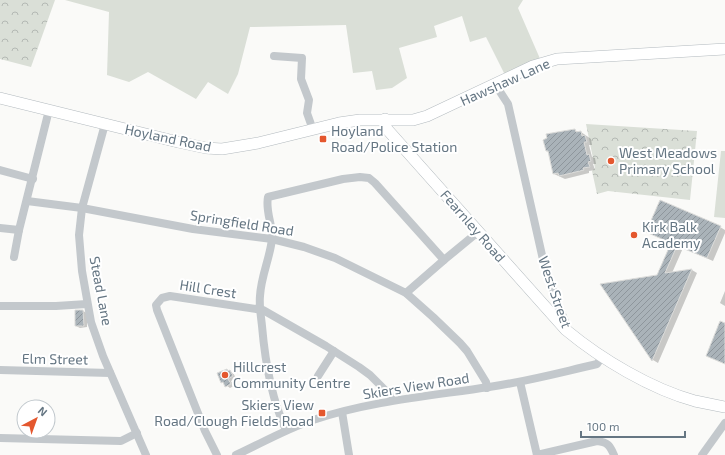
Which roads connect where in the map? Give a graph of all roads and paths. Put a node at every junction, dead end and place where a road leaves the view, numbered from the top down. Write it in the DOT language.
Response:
graph roads {
  1 [pos="725,50"];
  2 [pos="274,56"];
  3 [pos="495,84"];
  4 [pos="0,98"];
  5 [pos="49,110"];
  6 [pos="385,119"];
  7 [pos="104,124"];
  8 [pos="313,130"];
  9 [pos="0,170"];
  10 [pos="33,179"];
  11 [pos="27,201"];
  12 [pos="82,208"];
  13 [pos="0,228"];
  14 [pos="19,230"];
  15 [pos="478,232"];
  16 [pos="272,239"];
  17 [pos="14,257"];
  18 [pos="444,260"];
  19 [pos="406,293"];
  20 [pos="88,304"];
  21 [pos="0,306"];
  22 [pos="260,310"];
  23 [pos="566,330"];
  24 [pos="334,351"];
  25 [pos="602,357"];
  26 [pos="0,370"];
  27 [pos="110,373"];
  28 [pos="318,376"];
  29 [pos="520,382"];
  30 [pos="487,388"];
  31 [pos="392,400"];
  32 [pos="725,407"];
  33 [pos="342,412"];
  34 [pos="725,424"];
  35 [pos="286,430"];
  36 [pos="137,433"];
  37 [pos="0,438"];
  38 [pos="146,455"];
  39 [pos="217,455"];
  40 [pos="236,455"];
  41 [pos="349,455"];
  42 [pos="537,455"];
  43 [pos="614,455"];
  44 [pos="702,455"];
  1 -- 3 [label="main road, Hawshaw Lane"];
  2 -- 8 [label="street"];
  3 -- 6 [label="main road, Hawshaw Lane"];
  3 -- 23 [label="street, West Street"];
  4 -- 5 [label="main road, Hoyland Road"];
  5 -- 7 [label="main road, Hoyland Road"];
  5 -- 10 [label="street"];
  6 -- 8 [label="main road, Hoyland Road"];
  6 -- 15 [label="main road, Fearnley Road"];
  7 -- 8 [label="main road, Hoyland Road"];
  7 -- 12 [label="street, Stead Lane"];
  9 -- 10 [label="street"];
  10 -- 11 [label="street"];
  11 -- 12 [label="street, Springfield Road"];
  11 -- 14 [label="street"];
  12 -- 16 [label="street, Springfield Road"];
  12 -- 20 [label="street, Stead Lane"];
  13 -- 14 [label="street"];
  14 -- 17 [label="street"];
  15 -- 18 [label="street"];
  15 -- 23 [label="main road, Fearnley Road"];
  16 -- 18 [label="street"];
  16 -- 19 [label="street, Springfield Road"];
  16 -- 22 [label="street"];
  18 -- 19 [label="street"];
  19 -- 30 [label="street, Springfield Road"];
  20 -- 21 [label="street"];
  20 -- 27 [label="street, Stead Lane"];
  22 -- 24 [label="street, Hill Crest"];
  22 -- 35 [label="street"];
  22 -- 39 [label="street, Hill Crest"];
  23 -- 25 [label="main road, West Street"];
  24 -- 28 [label="street"];
  24 -- 31 [label="street, Hill Crest"];
  25 -- 29 [label="street, Skiers View Road"];
  25 -- 32 [label="main road, West Street"];
  26 -- 27 [label="street, Elm Street"];
  27 -- 36 [label="street, Stead Lane"];
  29 -- 30 [label="street, Skiers View Road"];
  29 -- 42 [label="street"];
  30 -- 31 [label="street, Skiers View Road"];
  31 -- 33 [label="street, Skiers View Road"];
  33 -- 35 [label="street, Skiers View Road"];
  33 -- 41 [label="street"];
  34 -- 44 [label="street"];
  35 -- 40 [label="street, Skiers View Road"];
  36 -- 37 [label="street"];
  36 -- 38 [label="street, Stead Lane"];
  42 -- 43 [label="street"];
}
